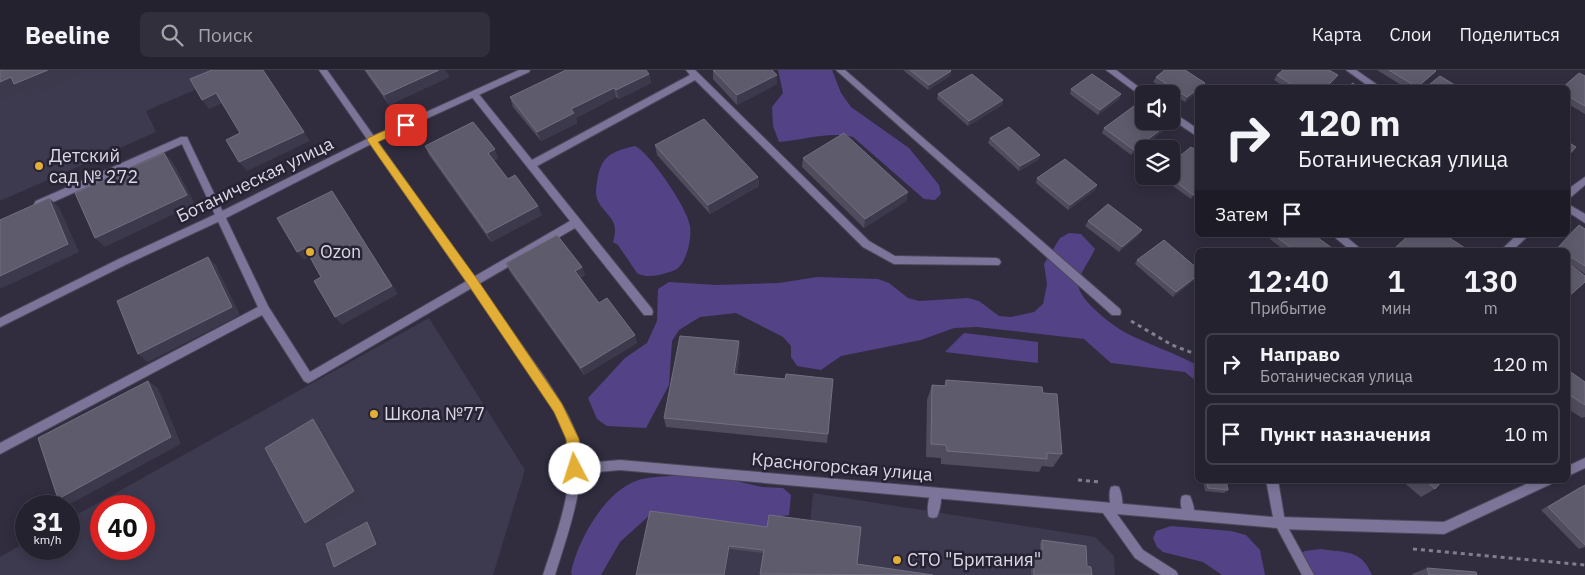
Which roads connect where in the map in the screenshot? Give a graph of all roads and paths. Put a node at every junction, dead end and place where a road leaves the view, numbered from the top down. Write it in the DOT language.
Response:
graph roads {
  1 [pos="323,70"];
  2 [pos="526,70"];
  3 [pos="840,70"];
  4 [pos="1110,70"];
  5 [pos="1350,70"];
  6 [pos="693,73"];
  7 [pos="1373,85"];
  8 [pos="1135,88"];
  9 [pos="474,94"];
  10 [pos="1180,121"];
  11 [pos="1195,132"];
  12 [pos="372,140"];
  13 [pos="531,165"];
  14 [pos="1585,180"];
  15 [pos="1570,192"];
  16 [pos="1570,209"];
  17 [pos="26,210"];
  18 [pos="219,217"];
  19 [pos="1585,219"];
  20 [pos="577,222"];
  21 [pos="1340,237"];
  22 [pos="1522,237"];
  23 [pos="1354,248"];
  24 [pos="1508,248"];
  25 [pos="996,262"];
  26 [pos="473,282"];
  27 [pos="264,309"];
  28 [pos="648,312"];
  29 [pos="1116,312"];
  30 [pos="0,323"];
  31 [pos="1195,354"];
  32 [pos="0,449"];
  33 [pos="1585,463"];
  34 [pos="575,469"];
  35 [pos="1570,470"];
  36 [pos="1273,483"];
  37 [pos="1542,483"];
  38 [pos="1115,491"];
  39 [pos="936,493"];
  40 [pos="1186,500"];
  41 [pos="1111,508"];
  42 [pos="933,513"];
  43 [pos="1189,515"];
  44 [pos="1280,523"];
  45 [pos="1407,549"];
  46 [pos="1585,565"];
  47 [pos="550,575"];
  48 [pos="1172,575"];
  49 [pos="1308,575"];
  1 -- 12 [label="street"];
  2 -- 9 [label="street, Ботаническая улица"];
  3 -- 29 [label="street"];
  4 -- 8 [label="street"];
  5 -- 7 [label="street"];
  6 -- 13 [label="street"];
  6 -- 25 [label="street"];
  9 -- 12 [label="street, Ботаническая улица"];
  9 -- 13 [label="street"];
  10 -- 11 [label="street"];
  12 -- 18 [label="street, Ботаническая улица"];
  12 -- 26 [label="street"];
  13 -- 20 [label="street"];
  14 -- 15 [label="street"];
  16 -- 19 [label="street"];
  17 -- 18 [label="street"];
  18 -- 27 [label="street"];
  18 -- 30 [label="street, Ботаническая улица"];
  20 -- 26 [label="street"];
  20 -- 28 [label="street"];
  21 -- 23 [label="street"];
  22 -- 24 [label="street"];
  26 -- 27 [label="street"];
  26 -- 34 [label="street"];
  27 -- 32 [label="street"];
  29 -- 31 [label="path"];
  33 -- 35 [label="street"];
  34 -- 39 [label="street, Красногорская улица"];
  34 -- 47 [label="street"];
  36 -- 44 [label="street"];
  37 -- 44 [label="street, Красногорская улица"];
  38 -- 41 [label="street"];
  39 -- 41 [label="street, Красногорская улица"];
  39 -- 42 [label="street"];
  40 -- 43 [label="street"];
  41 -- 43 [label="street, Красногорская улица"];
  41 -- 48 [label="street"];
  43 -- 44 [label="street, Красногорская улица"];
  44 -- 49 [label="street"];
  45 -- 46 [label="path"];
}
